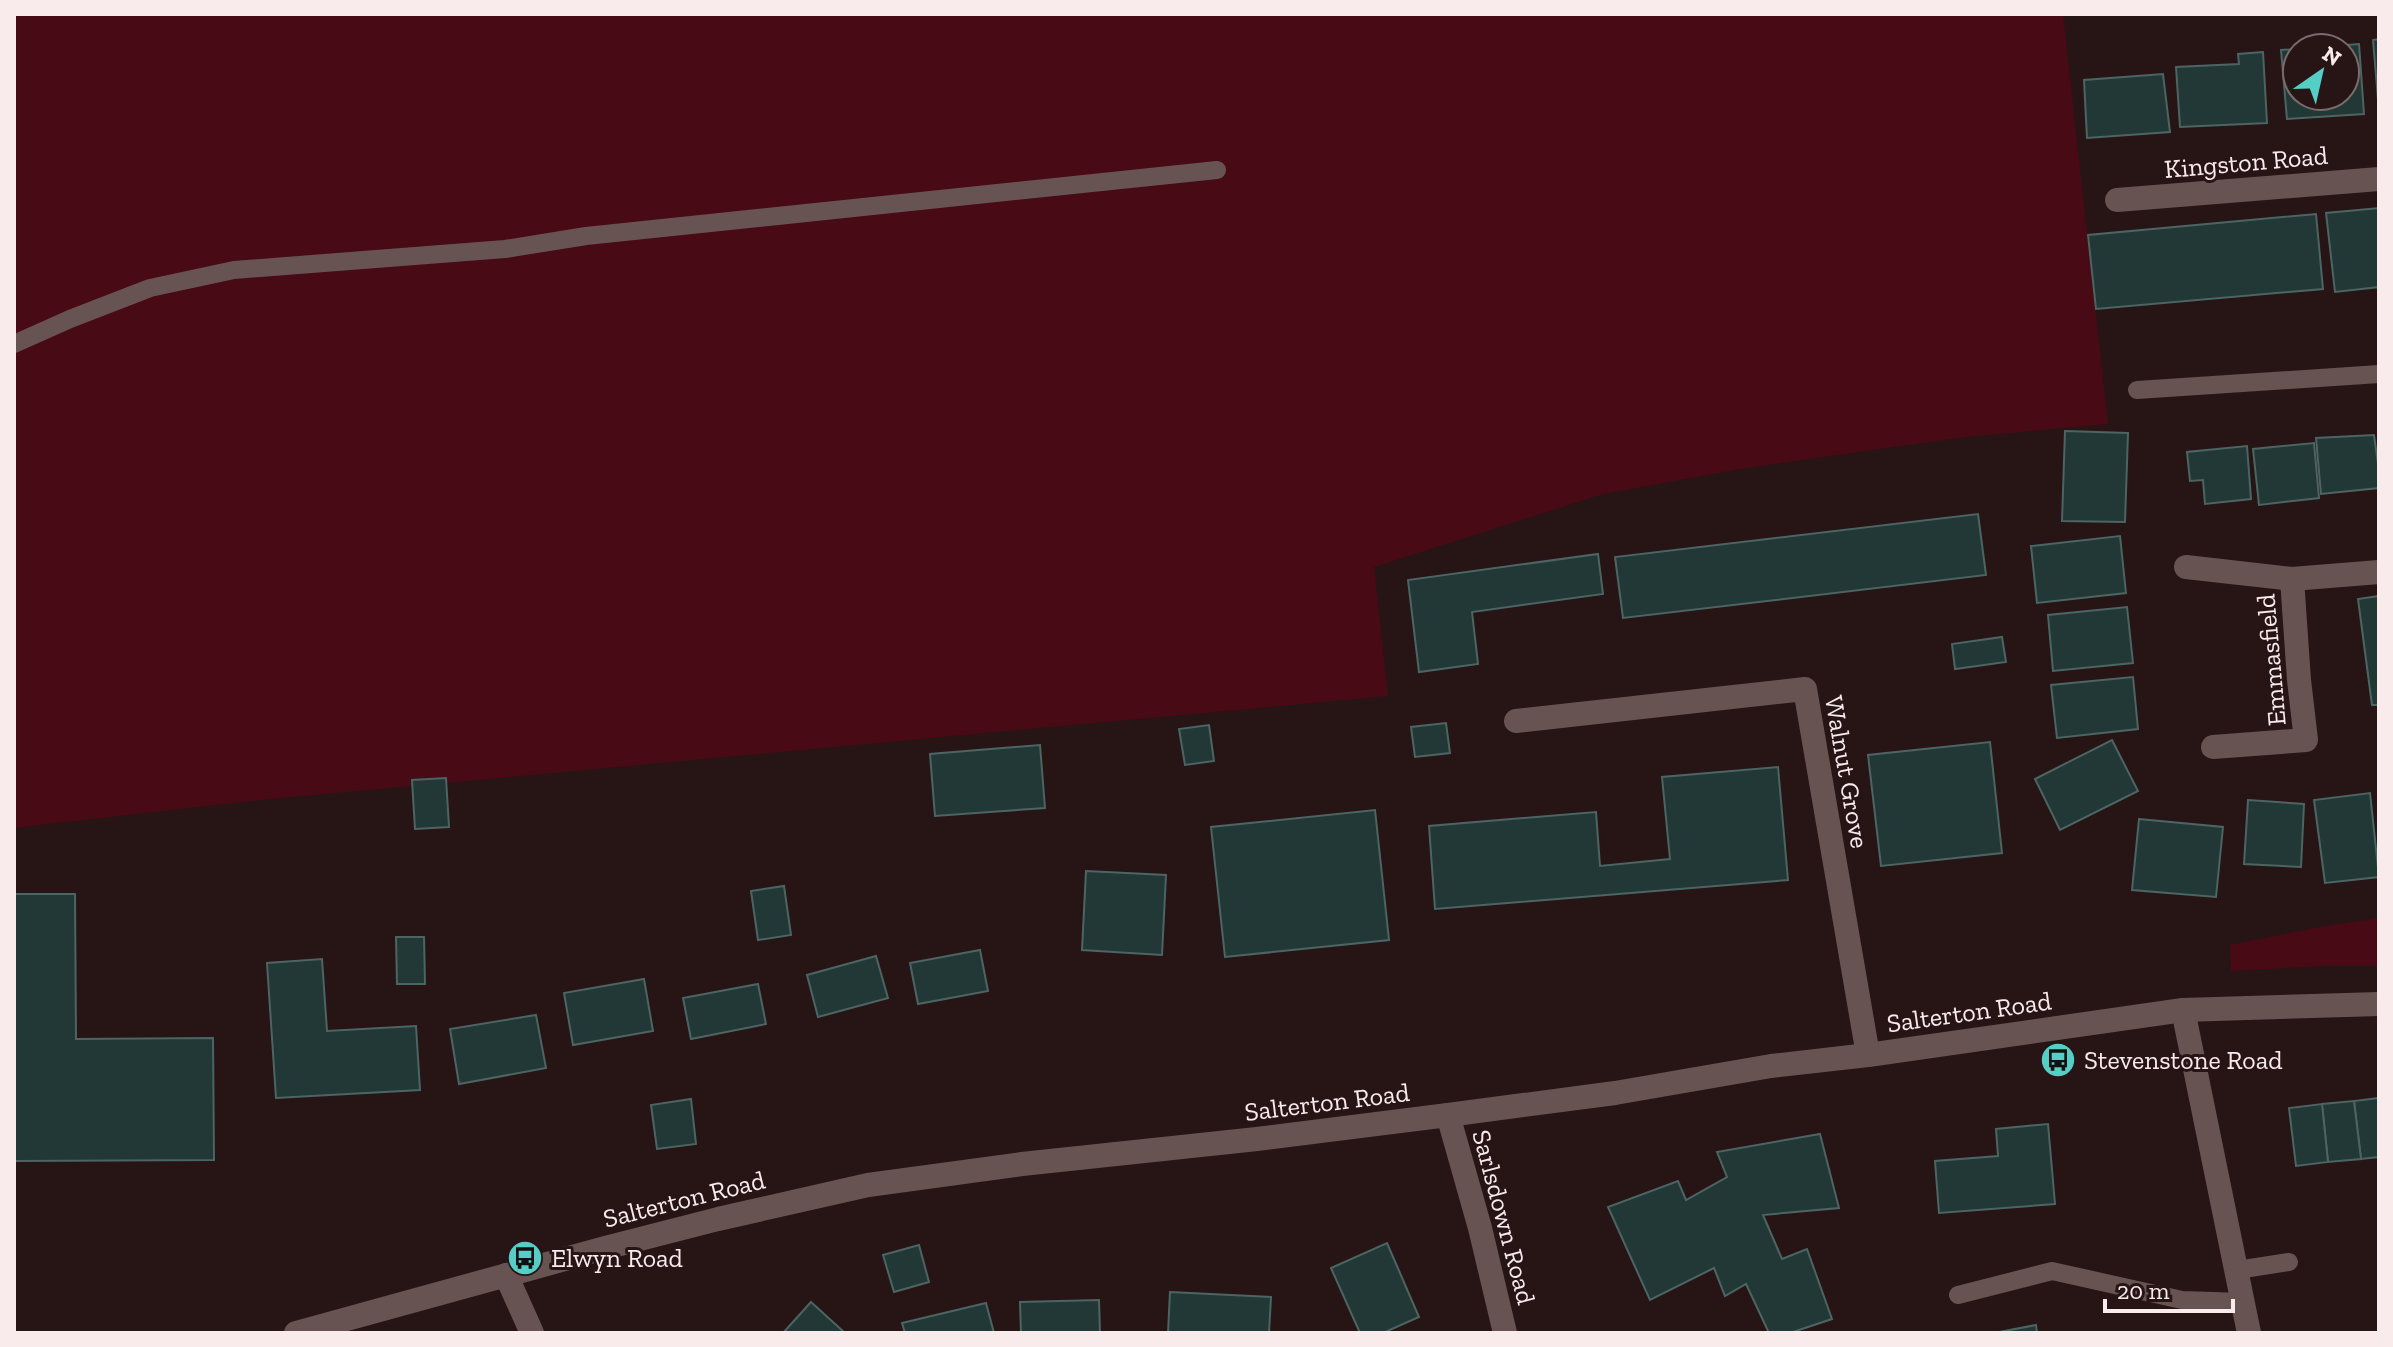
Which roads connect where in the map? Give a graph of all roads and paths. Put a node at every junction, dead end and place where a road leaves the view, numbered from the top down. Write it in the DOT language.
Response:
graph roads {
  1 [pos="1217,170"];
  2 [pos="2379,179"];
  3 [pos="2117,200"];
  4 [pos="14,344"];
  5 [pos="2379,374"];
  6 [pos="2137,390"];
  7 [pos="2186,567"];
  8 [pos="2379,572"];
  9 [pos="2292,579"];
  10 [pos="1516,721"];
  11 [pos="2213,747"];
  12 [pos="2379,1004"];
  13 [pos="2183,1010"];
  14 [pos="1868,1055"];
  15 [pos="1448,1115"];
  16 [pos="2289,1262"];
  17 [pos="2237,1270"];
  18 [pos="506,1275"];
  19 [pos="1958,1295"];
  20 [pos="2244,1302"];
  21 [pos="296,1333"];
  22 [pos="532,1333"];
  23 [pos="1505,1333"];
  24 [pos="2249,1333"];
  1 -- 4 [label="lane"];
  2 -- 3 [label="main road, Kingston Road"];
  5 -- 6 [label="lane"];
  7 -- 9 [label="main road, Emmasfield"];
  8 -- 9 [label="main road, Emmasfield"];
  9 -- 11 [label="main road, Emmasfield"];
  10 -- 14 [label="main road, Walnut Grove"];
  12 -- 13 [label="main road, Salterton Road"];
  13 -- 14 [label="main road, Salterton Road"];
  13 -- 17 [label="main road"];
  14 -- 15 [label="main road, Salterton Road"];
  15 -- 18 [label="main road, Salterton Road"];
  15 -- 23 [label="main road, Sarlsdown Road"];
  16 -- 17 [label="lane"];
  17 -- 20 [label="main road"];
  18 -- 21 [label="main road, Salterton Road"];
  18 -- 22 [label="main road"];
  19 -- 20 [label="lane"];
  20 -- 24 [label="main road"];
}
